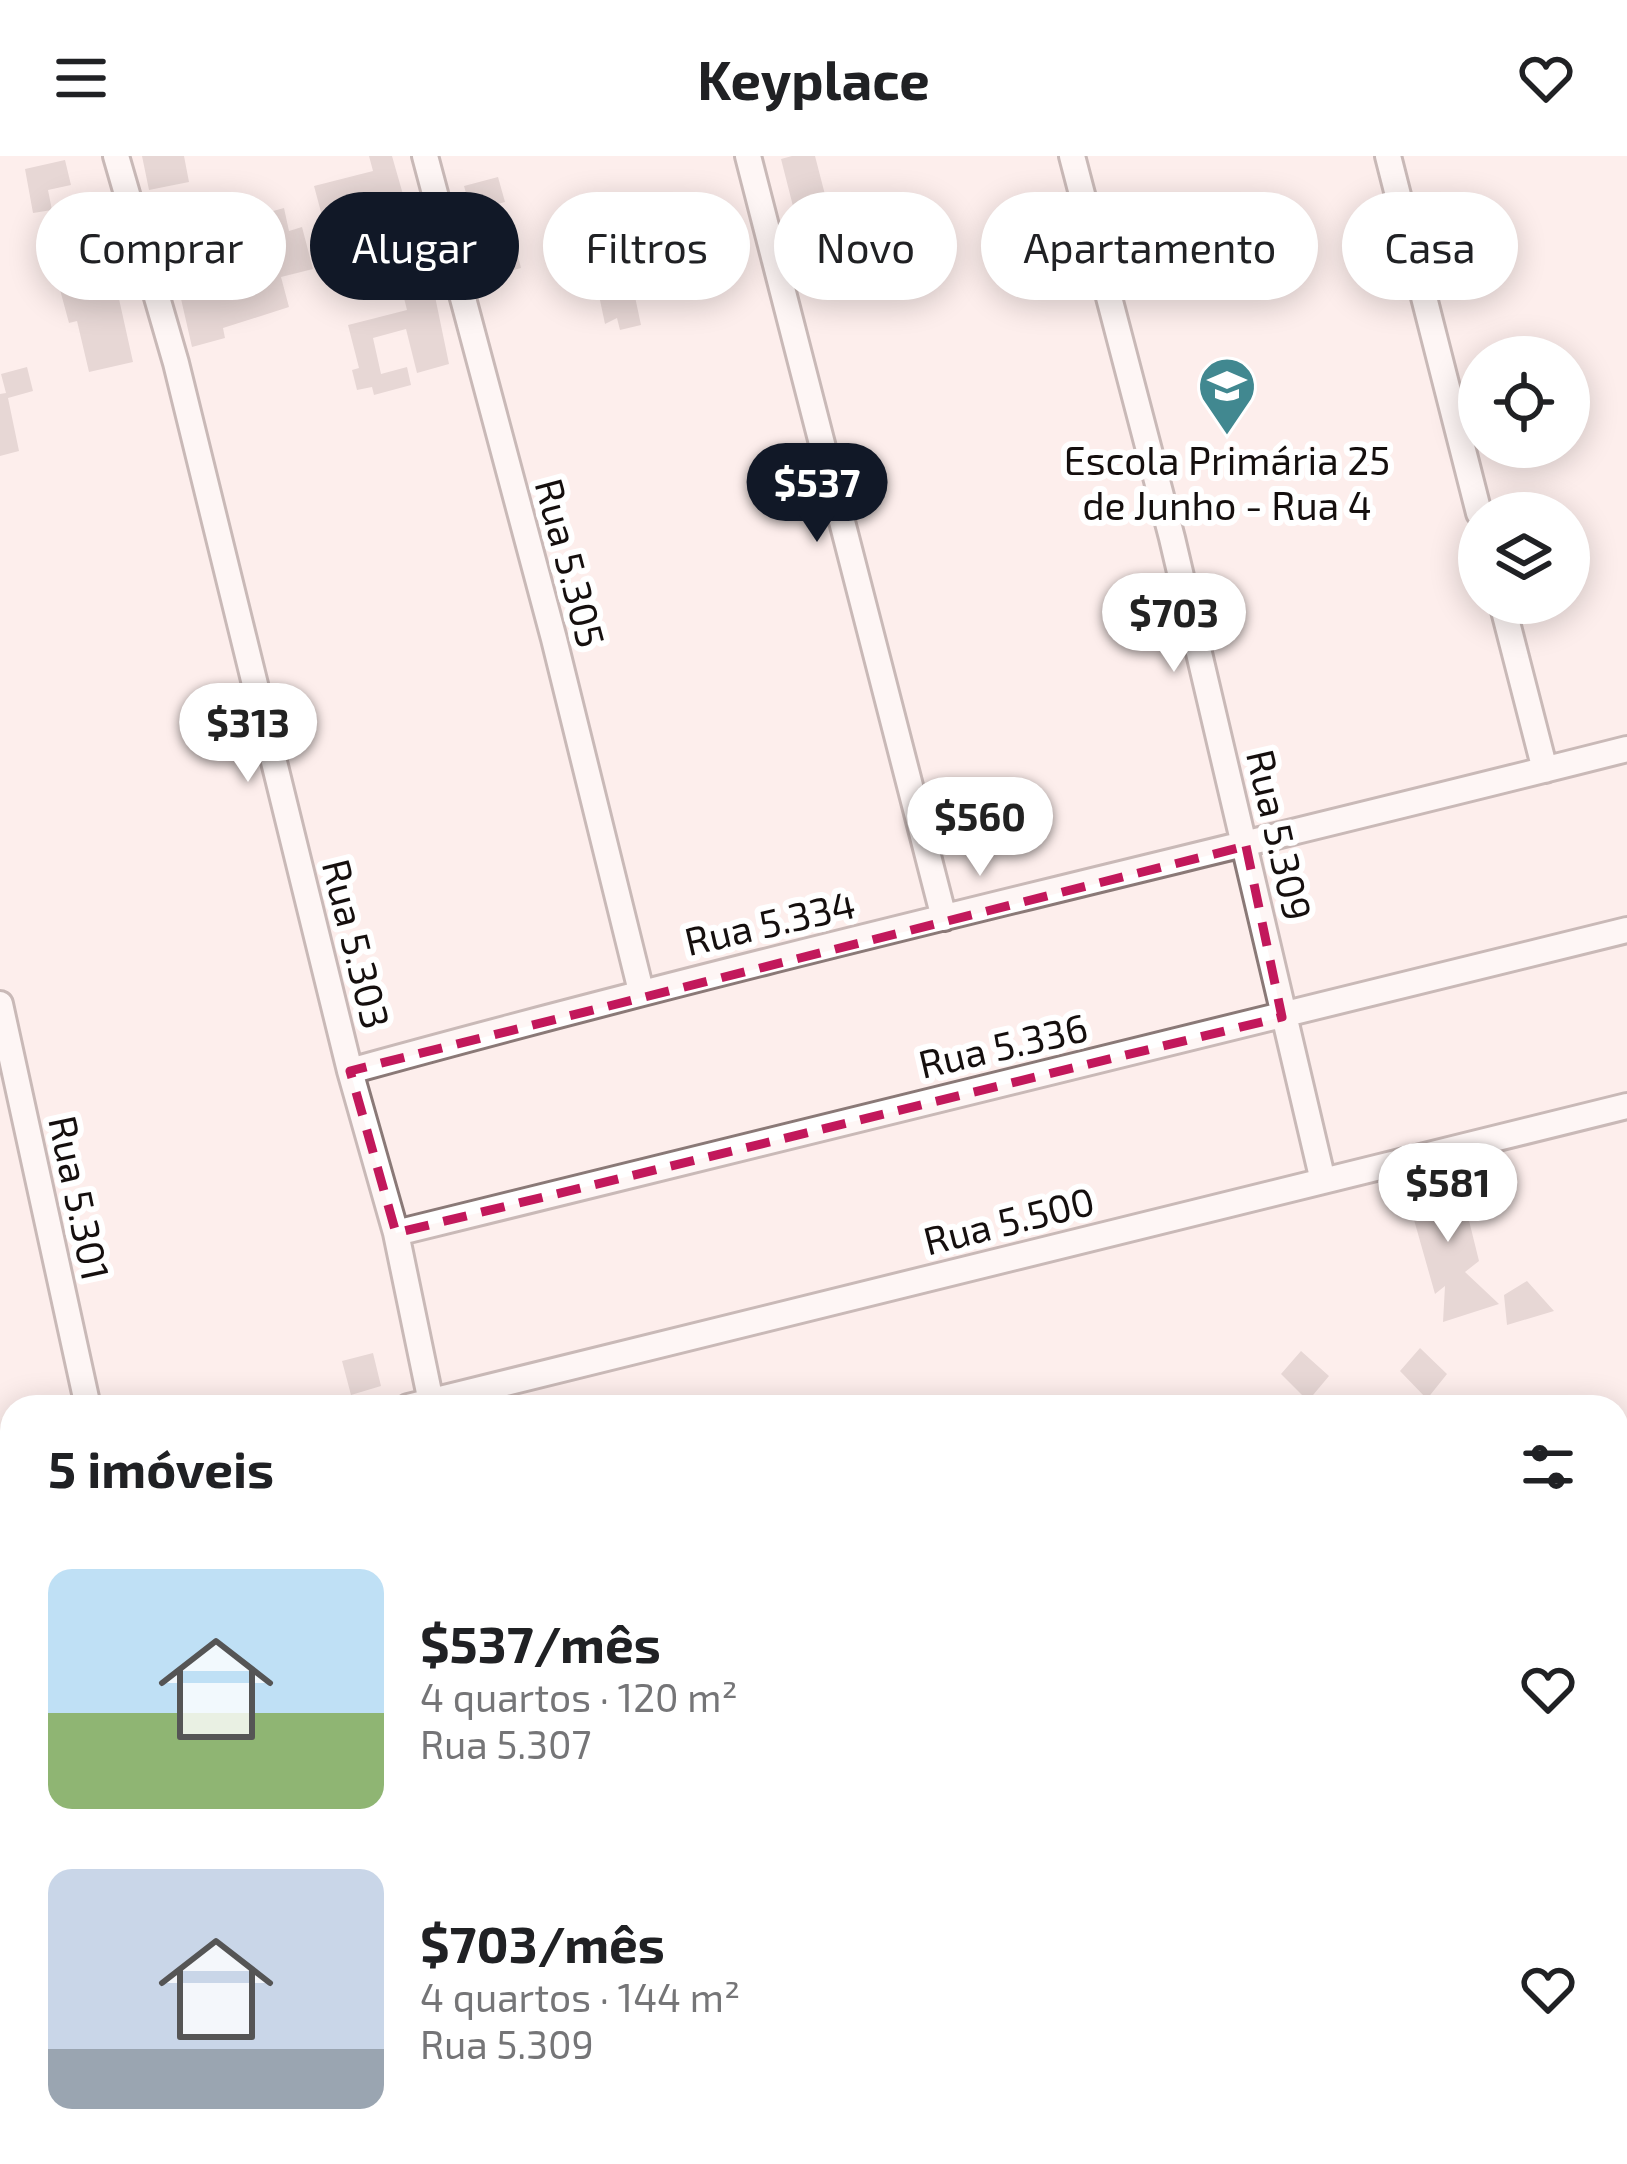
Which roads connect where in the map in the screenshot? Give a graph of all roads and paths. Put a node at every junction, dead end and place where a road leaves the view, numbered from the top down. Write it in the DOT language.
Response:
graph roads {
  1 [pos="116,156"];
  2 [pos="425,156"];
  3 [pos="748,156"];
  4 [pos="1072,156"];
  5 [pos="1388,156"];
  6 [pos="1474,492"];
  7 [pos="1507,624"];
  8 [pos="1627,749"];
  9 [pos="1545,770"];
  10 [pos="1246,846"];
  11 [pos="944,918"];
  12 [pos="1627,930"];
  13 [pos="641,991"];
  14 [pos="0,1004"];
  15 [pos="1282,1017"];
  16 [pos="350,1071"];
  17 [pos="1627,1106"];
  18 [pos="1323,1181"];
  19 [pos="396,1233"];
  20 [pos="85,1395"];
  21 [pos="419,1395"];
  22 [pos="460,1395"];
  1 -- 16 [label="street, Rua 5.303"];
  2 -- 13 [label="street, Rua 5.305"];
  3 -- 11 [label="street"];
  4 -- 10 [label="street, Rua 5.309"];
  5 -- 6 [label="street"];
  7 -- 9 [label="street"];
  8 -- 9 [label="street, Rua 5.334"];
  9 -- 10 [label="street, Rua 5.334"];
  10 -- 11 [label="street, Rua 5.334"];
  10 -- 15 [label="street, Rua 5.309"];
  11 -- 13 [label="street, Rua 5.334"];
  12 -- 15 [label="street, Rua 5.336"];
  13 -- 16 [label="street, Rua 5.334"];
  14 -- 20 [label="street, Rua 5.301"];
  15 -- 18 [label="street, Rua 5.309"];
  15 -- 19 [label="street, Rua 5.336"];
  16 -- 19 [label="street, Rua 5.303"];
  17 -- 18 [label="street, Rua 5.500"];
  18 -- 22 [label="street, Rua 5.500"];
  19 -- 21 [label="street, Rua 5.303"];
}
